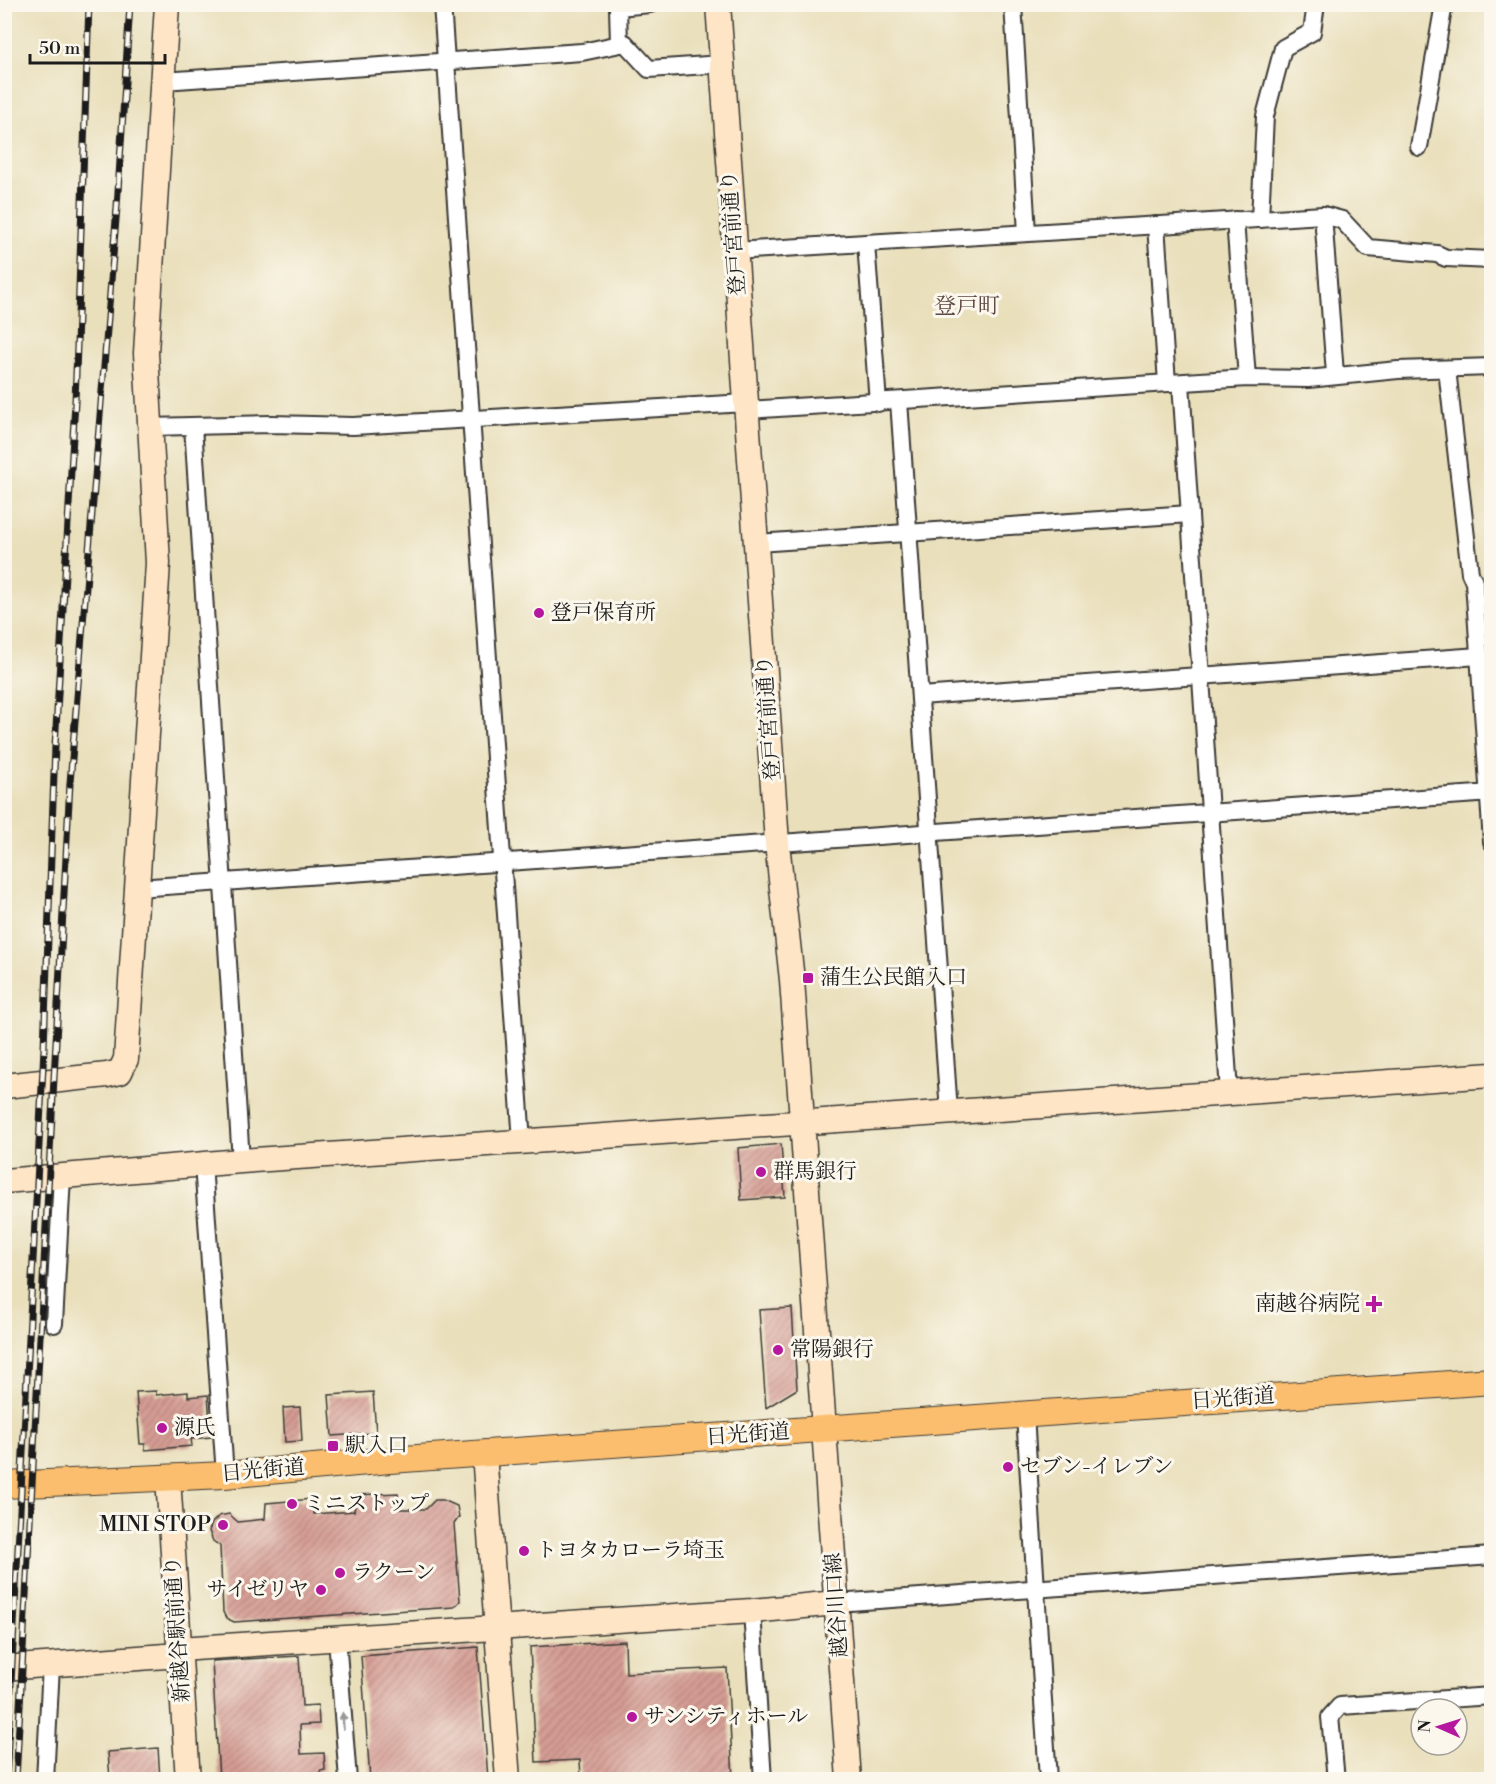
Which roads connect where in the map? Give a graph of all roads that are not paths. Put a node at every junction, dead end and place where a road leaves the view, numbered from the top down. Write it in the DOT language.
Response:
graph roads {
  1 [pos="167,4"];
  2 [pos="442,4"];
  3 [pos="650,4"];
  4 [pos="718,4"];
  5 [pos="1013,4"];
  6 [pos="1316,4"];
  7 [pos="1444,4"];
  8 [pos="619,44"];
  9 [pos="446,62"];
  10 [pos="722,64"];
  11 [pos="163,81"];
  12 [pos="1419,147"];
  13 [pos="1323,215"];
  14 [pos="1260,219"];
  15 [pos="1235,220"];
  16 [pos="1156,225"];
  17 [pos="1027,233"];
  18 [pos="866,243"];
  19 [pos="735,251"];
  20 [pos="1491,260"];
  21 [pos="1491,367"];
  22 [pos="1447,369"];
  23 [pos="1335,374"];
  24 [pos="1247,378"];
  25 [pos="1174,383"];
  26 [pos="899,401"];
  27 [pos="878,403"];
  28 [pos="747,406"];
  29 [pos="471,421"];
  30 [pos="193,426"];
  31 [pos="149,428"];
  32 [pos="1190,514"];
  33 [pos="908,533"];
  34 [pos="757,543"];
  35 [pos="1479,656"];
  36 [pos="1201,675"];
  37 [pos="920,696"];
  38 [pos="1490,794"];
  39 [pos="1210,813"];
  40 [pos="929,833"];
  41 [pos="1491,842"];
  42 [pos="777,843"];
  43 [pos="502,862"];
  44 [pos="223,882"];
  45 [pos="137,888"];
  46 [pos="1491,1075"];
  47 [pos="4,1086"];
  48 [pos="1229,1092"];
  49 [pos="949,1112"];
  50 [pos="803,1123"];
  51 [pos="522,1142"];
  52 [pos="241,1161"];
  53 [pos="203,1164"];
  54 [pos="62,1176"];
  55 [pos="4,1181"];
  56 [pos="54,1324"];
  57 [pos="1491,1381"];
  58 [pos="1025,1415"];
  59 [pos="826,1430"];
  60 [pos="484,1453"];
  61 [pos="225,1475"];
  62 [pos="168,1478"];
  63 [pos="4,1485"];
  64 [pos="1491,1556"];
  65 [pos="1037,1588"];
  66 [pos="836,1603"];
  67 [pos="752,1611"];
  68 [pos="496,1628"];
  69 [pos="337,1638"];
  70 [pos="179,1652"];
  71 [pos="51,1666"];
  72 [pos="4,1668"];
  73 [pos="1491,1696"];
  74 [pos="45,1779"];
  75 [pos="188,1779"];
  76 [pos="348,1779"];
  77 [pos="508,1779"];
  78 [pos="764,1779"];
  79 [pos="849,1779"];
  80 [pos="1048,1779"];
  81 [pos="1336,1779"];
  1 -- 11 [label="street"];
  2 -- 9 [label="street"];
  3 -- 8 [label="street"];
  4 -- 10 [label="street, 登戸宮前通り"];
  5 -- 17 [label="street"];
  6 -- 14 [label="street"];
  7 -- 12 [label="street"];
  8 -- 9 [label="street"];
  8 -- 10 [label="street"];
  9 -- 11 [label="street"];
  9 -- 29 [label="street"];
  10 -- 19 [label="street, 登戸宮前通り"];
  11 -- 31 [label="street"];
  13 -- 14 [label="street"];
  13 -- 20 [label="street"];
  13 -- 23 [label="street"];
  14 -- 15 [label="street"];
  15 -- 16 [label="street"];
  15 -- 24 [label="street"];
  16 -- 17 [label="street"];
  16 -- 25 [label="street"];
  17 -- 18 [label="street"];
  18 -- 19 [label="street"];
  18 -- 27 [label="street"];
  19 -- 28 [label="street, 登戸宮前通り"];
  21 -- 22 [label="street"];
  22 -- 23 [label="street"];
  22 -- 35 [label="street"];
  23 -- 24 [label="street"];
  24 -- 25 [label="street"];
  25 -- 26 [label="street"];
  25 -- 32 [label="street"];
  26 -- 27 [label="street"];
  26 -- 33 [label="street"];
  27 -- 28 [label="street"];
  28 -- 29 [label="street"];
  28 -- 34 [label="street, 登戸宮前通り"];
  29 -- 30 [label="street"];
  29 -- 43 [label="street"];
  30 -- 31 [label="street"];
  30 -- 44 [label="street"];
  31 -- 45 [label="street"];
  32 -- 33 [label="street"];
  32 -- 36 [label="street"];
  33 -- 34 [label="street"];
  33 -- 37 [label="street"];
  34 -- 42 [label="street, 登戸宮前通り"];
  35 -- 36 [label="street"];
  35 -- 38 [label="street"];
  36 -- 37 [label="street"];
  36 -- 39 [label="street"];
  37 -- 40 [label="street"];
  38 -- 39 [label="street"];
  38 -- 41 [label="street"];
  39 -- 40 [label="street"];
  39 -- 48 [label="street"];
  40 -- 42 [label="street"];
  40 -- 49 [label="street"];
  42 -- 43 [label="street"];
  42 -- 50 [label="street, 登戸宮前通り"];
  43 -- 44 [label="street"];
  43 -- 51 [label="street"];
  44 -- 45 [label="street"];
  44 -- 52 [label="street"];
  45 -- 47 [label="street"];
  46 -- 48 [label="street"];
  48 -- 49 [label="street"];
  49 -- 50 [label="street"];
  50 -- 51 [label="street"];
  50 -- 59 [label="street, 登戸宮前通り"];
  51 -- 52 [label="street"];
  52 -- 53 [label="street"];
  53 -- 54 [label="street"];
  53 -- 61 [label="street"];
  54 -- 55 [label="street"];
  54 -- 56 [label="street"];
  57 -- 58 [label="main road, 日光街道"];
  58 -- 59 [label="main road, 日光街道"];
  58 -- 65 [label="street"];
  59 -- 60 [label="main road, 日光街道"];
  59 -- 66 [label="street, 越谷川口線"];
  60 -- 61 [label="main road, 日光街道"];
  60 -- 68 [label="street"];
  61 -- 62 [label="main road, 日光街道"];
  62 -- 63 [label="main road, 日光街道"];
  62 -- 70 [label="street, 新越谷駅前通り"];
  64 -- 65 [label="street"];
  65 -- 66 [label="street"];
  65 -- 80 [label="street"];
  66 -- 67 [label="street"];
  66 -- 79 [label="street, 越谷川口線"];
  67 -- 68 [label="street"];
  67 -- 78 [label="street"];
  68 -- 69 [label="street"];
  68 -- 77 [label="street"];
  69 -- 70 [label="street"];
  76 -- 69 [label="street, one-way"];
  70 -- 71 [label="street"];
  70 -- 75 [label="street, 新越谷駅前通り"];
  71 -- 72 [label="street"];
  71 -- 74 [label="street"];
  73 -- 81 [label="street"];
}
